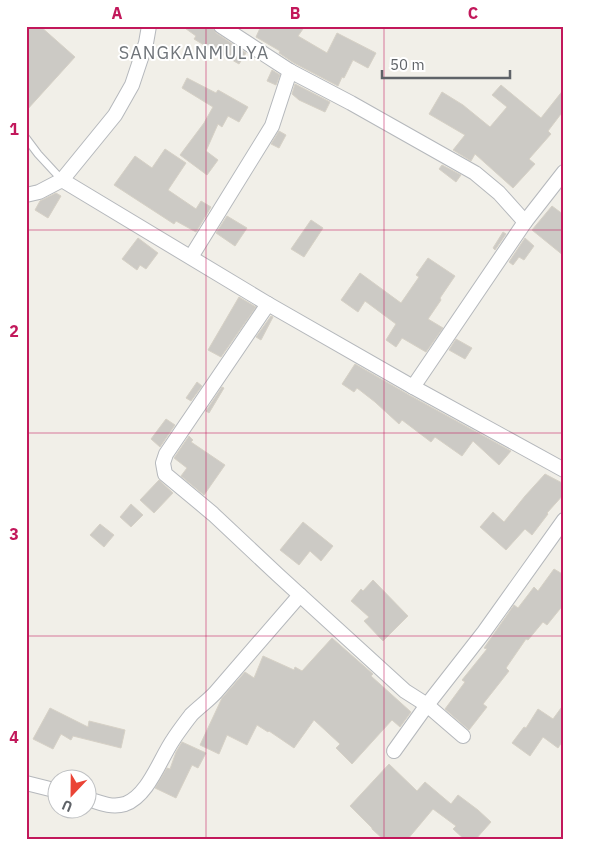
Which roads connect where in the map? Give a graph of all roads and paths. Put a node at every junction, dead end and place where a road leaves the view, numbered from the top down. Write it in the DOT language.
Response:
graph roads {
  1 [pos="148,26"];
  2 [pos="221,26"];
  3 [pos="290,71"];
  4 [pos="26,138"];
  5 [pos="564,172"];
  6 [pos="62,180"];
  7 [pos="26,196"];
  8 [pos="525,222"];
  9 [pos="191,257"];
  10 [pos="268,304"];
  11 [pos="413,387"];
  12 [pos="564,470"];
  13 [pos="564,520"];
  14 [pos="300,595"];
  15 [pos="427,705"];
  16 [pos="464,736"];
  17 [pos="394,751"];
  18 [pos="26,782"];
  19 [pos="48,788"];
  20 [pos="98,802"];
  1 -- 6 [label="street"];
  2 -- 3 [label="street"];
  3 -- 8 [label="street"];
  3 -- 9 [label="street"];
  4 -- 6 [label="lane"];
  5 -- 8 [label="street"];
  6 -- 7 [label="street"];
  6 -- 9 [label="street"];
  8 -- 11 [label="street"];
  9 -- 10 [label="street"];
  10 -- 11 [label="street"];
  10 -- 14 [label="street"];
  11 -- 12 [label="street"];
  13 -- 15 [label="street"];
  14 -- 15 [label="street"];
  14 -- 20 [label="street"];
  15 -- 16 [label="street"];
  15 -- 17 [label="street"];
  18 -- 19 [label="street"];
}
